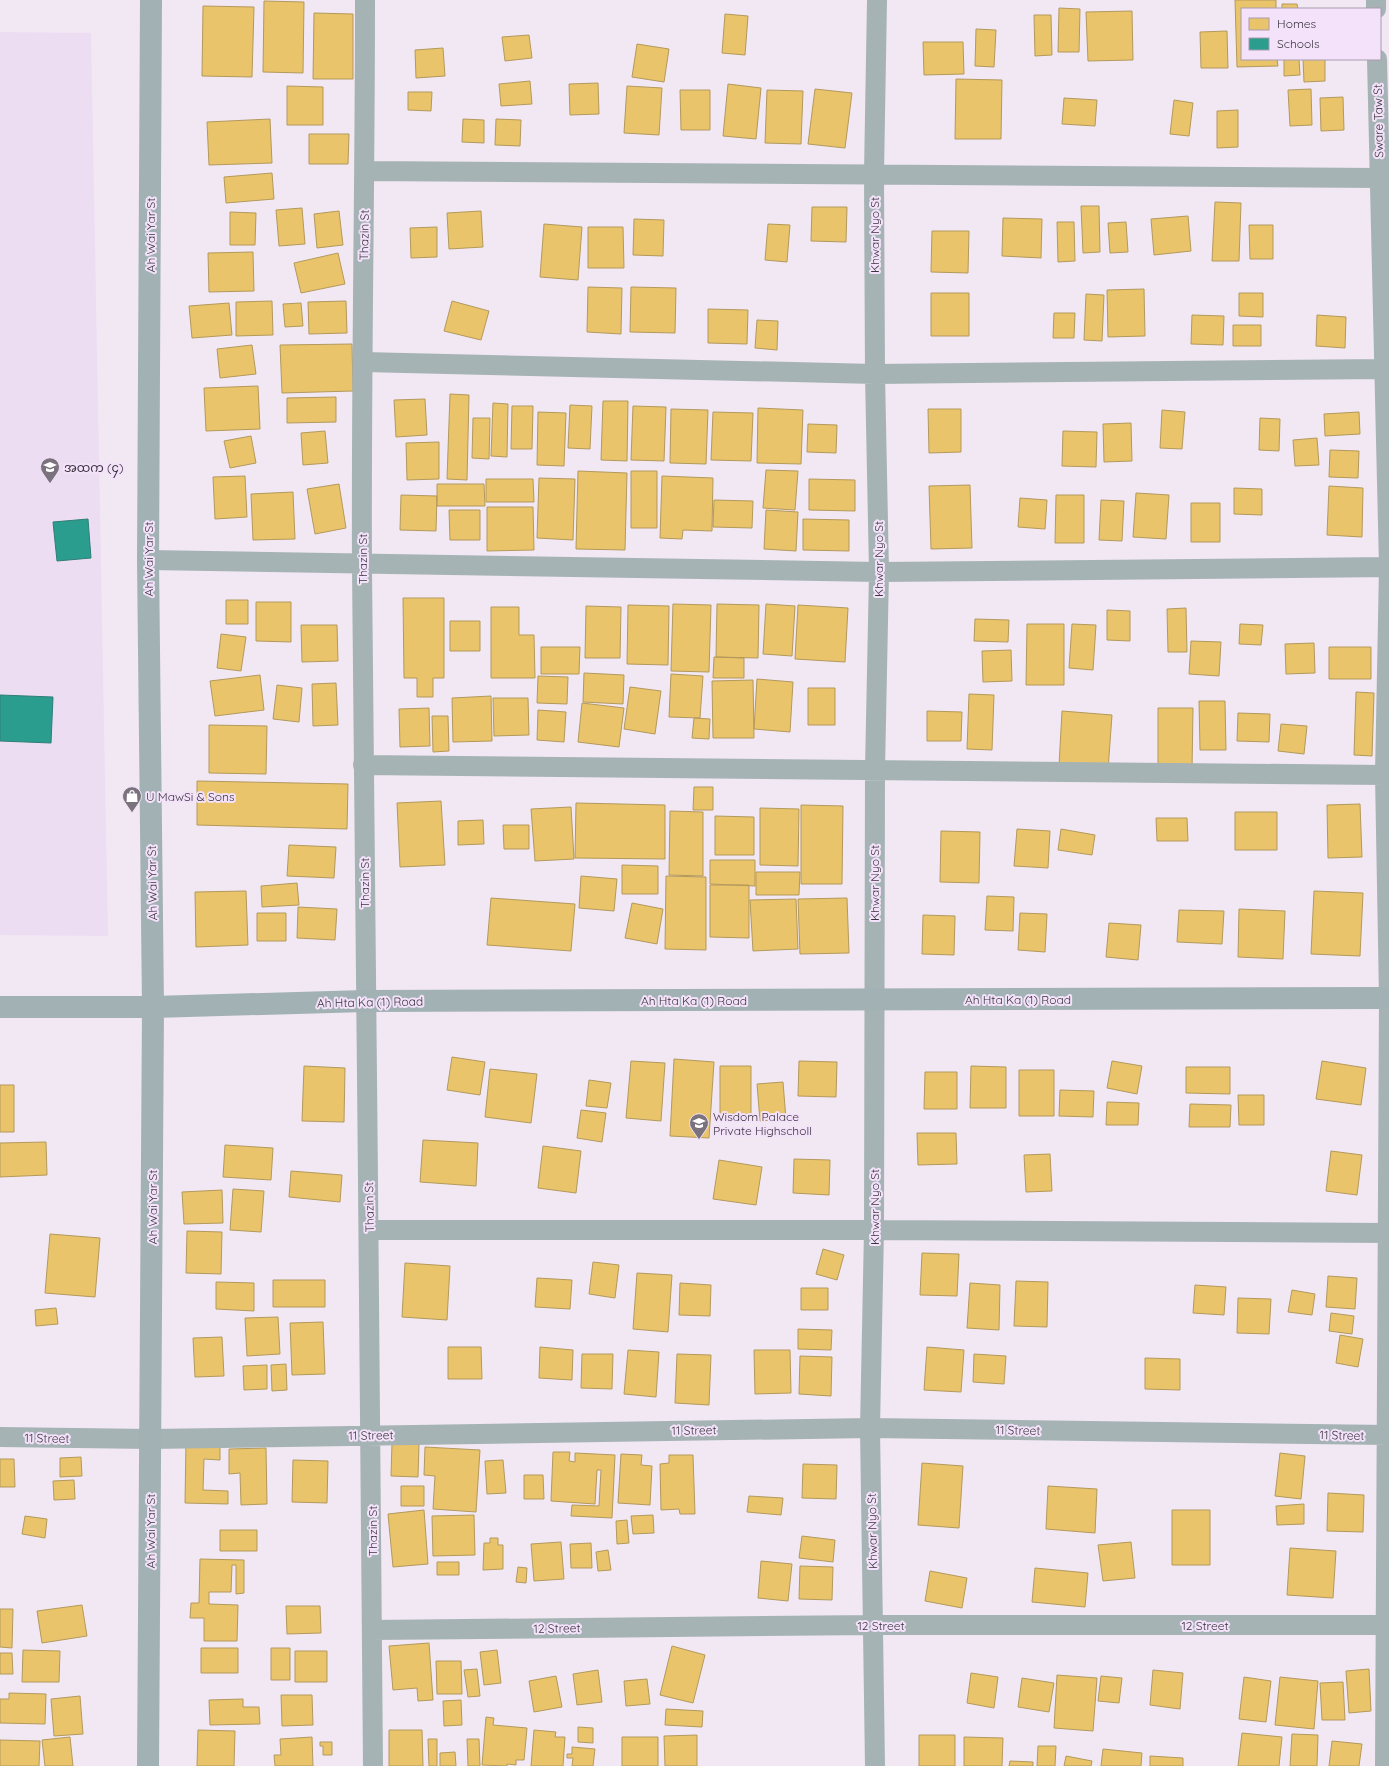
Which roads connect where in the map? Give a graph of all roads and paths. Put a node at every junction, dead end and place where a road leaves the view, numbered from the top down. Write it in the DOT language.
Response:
graph roads {
  1 [pos="151,0"];
  2 [pos="365,0"];
  3 [pos="877,0"];
  4 [pos="1377,60"];
  5 [pos="365,170"];
  6 [pos="874,174"];
  7 [pos="1379,178"];
  8 [pos="362,362"];
  9 [pos="1384,369"];
  10 [pos="875,374"];
  11 [pos="148,560"];
  12 [pos="362,563"];
  13 [pos="1389,567"];
  14 [pos="879,572"];
  15 [pos="363,765"];
  16 [pos="875,770"];
  17 [pos="1385,775"];
  18 [pos="1389,998"];
  19 [pos="873,1000"];
  20 [pos="365,1001"];
  21 [pos="0,1007"];
  22 [pos="153,1007"];
  23 [pos="370,1230"];
  24 [pos="874,1230"];
  25 [pos="1388,1233"];
  26 [pos="870,1428"];
  27 [pos="371,1435"];
  28 [pos="1388,1435"];
  29 [pos="0,1437"];
  30 [pos="150,1439"];
  31 [pos="874,1625"];
  32 [pos="1388,1625"];
  33 [pos="372,1630"];
  34 [pos="148,1766"];
  35 [pos="372,1766"];
  36 [pos="875,1766"];
  37 [pos="1385,1766"];
  1 -- 11 [label="street, Ah Wai Yar St"];
  2 -- 5 [label="street, Thazin St"];
  3 -- 6 [label="street, Khwar Nyo St"];
  4 -- 7 [label="street, Sware Taw St"];
  5 -- 6 [label="street"];
  5 -- 8 [label="street, Thazin St"];
  6 -- 7 [label="street"];
  6 -- 10 [label="street, Khwar Nyo St"];
  7 -- 9 [label="street, Sware Taw St"];
  8 -- 10 [label="street"];
  8 -- 12 [label="street, Thazin St"];
  9 -- 10 [label="street"];
  9 -- 13 [label="street, Sware Taw St"];
  10 -- 14 [label="street, Khwar Nyo St"];
  11 -- 12 [label="street"];
  11 -- 22 [label="street, Ah Wai Yar St"];
  12 -- 14 [label="street"];
  12 -- 15 [label="street, Thazin St"];
  13 -- 14 [label="street"];
  13 -- 17 [label="street, Sware Taw St"];
  14 -- 16 [label="street, Khwar Nyo St"];
  15 -- 16 [label="street"];
  15 -- 20 [label="street, Thazin St"];
  16 -- 17 [label="street"];
  16 -- 19 [label="street, Khwar Nyo St"];
  17 -- 18 [label="street, Sware Taw St"];
  18 -- 19 [label="street, Ah Hta Ka (1) Road"];
  18 -- 25 [label="street, Sware Taw St"];
  19 -- 20 [label="street, Ah Hta Ka (1) Road"];
  19 -- 24 [label="street, Khwar Nyo St"];
  20 -- 22 [label="street, Ah Hta Ka (1) Road"];
  20 -- 23 [label="street, Thazin St"];
  21 -- 22 [label="street, Ah Hta Ka (1) Road"];
  22 -- 30 [label="street, Ah Wai Yar St"];
  23 -- 24 [label="street"];
  23 -- 27 [label="street, Thazin St"];
  24 -- 25 [label="street"];
  24 -- 26 [label="street, Khwar Nyo St"];
  25 -- 28 [label="street, Sware Taw St"];
  26 -- 27 [label="street, 11 Street"];
  26 -- 28 [label="street, 11 Street"];
  26 -- 31 [label="street, Khwar Nyo St"];
  27 -- 30 [label="street, 11 Street"];
  27 -- 33 [label="street, Thazin St"];
  28 -- 32 [label="street, Sware Taw St"];
  29 -- 30 [label="street, 11 Street"];
  30 -- 34 [label="street, Ah Wai Yar St"];
  31 -- 32 [label="street, 12 Street"];
  31 -- 33 [label="street, 12 Street"];
  31 -- 36 [label="street, Khwar Nyo St"];
  32 -- 37 [label="street, Sware Taw St"];
  33 -- 35 [label="street, Thazin St"];
}
